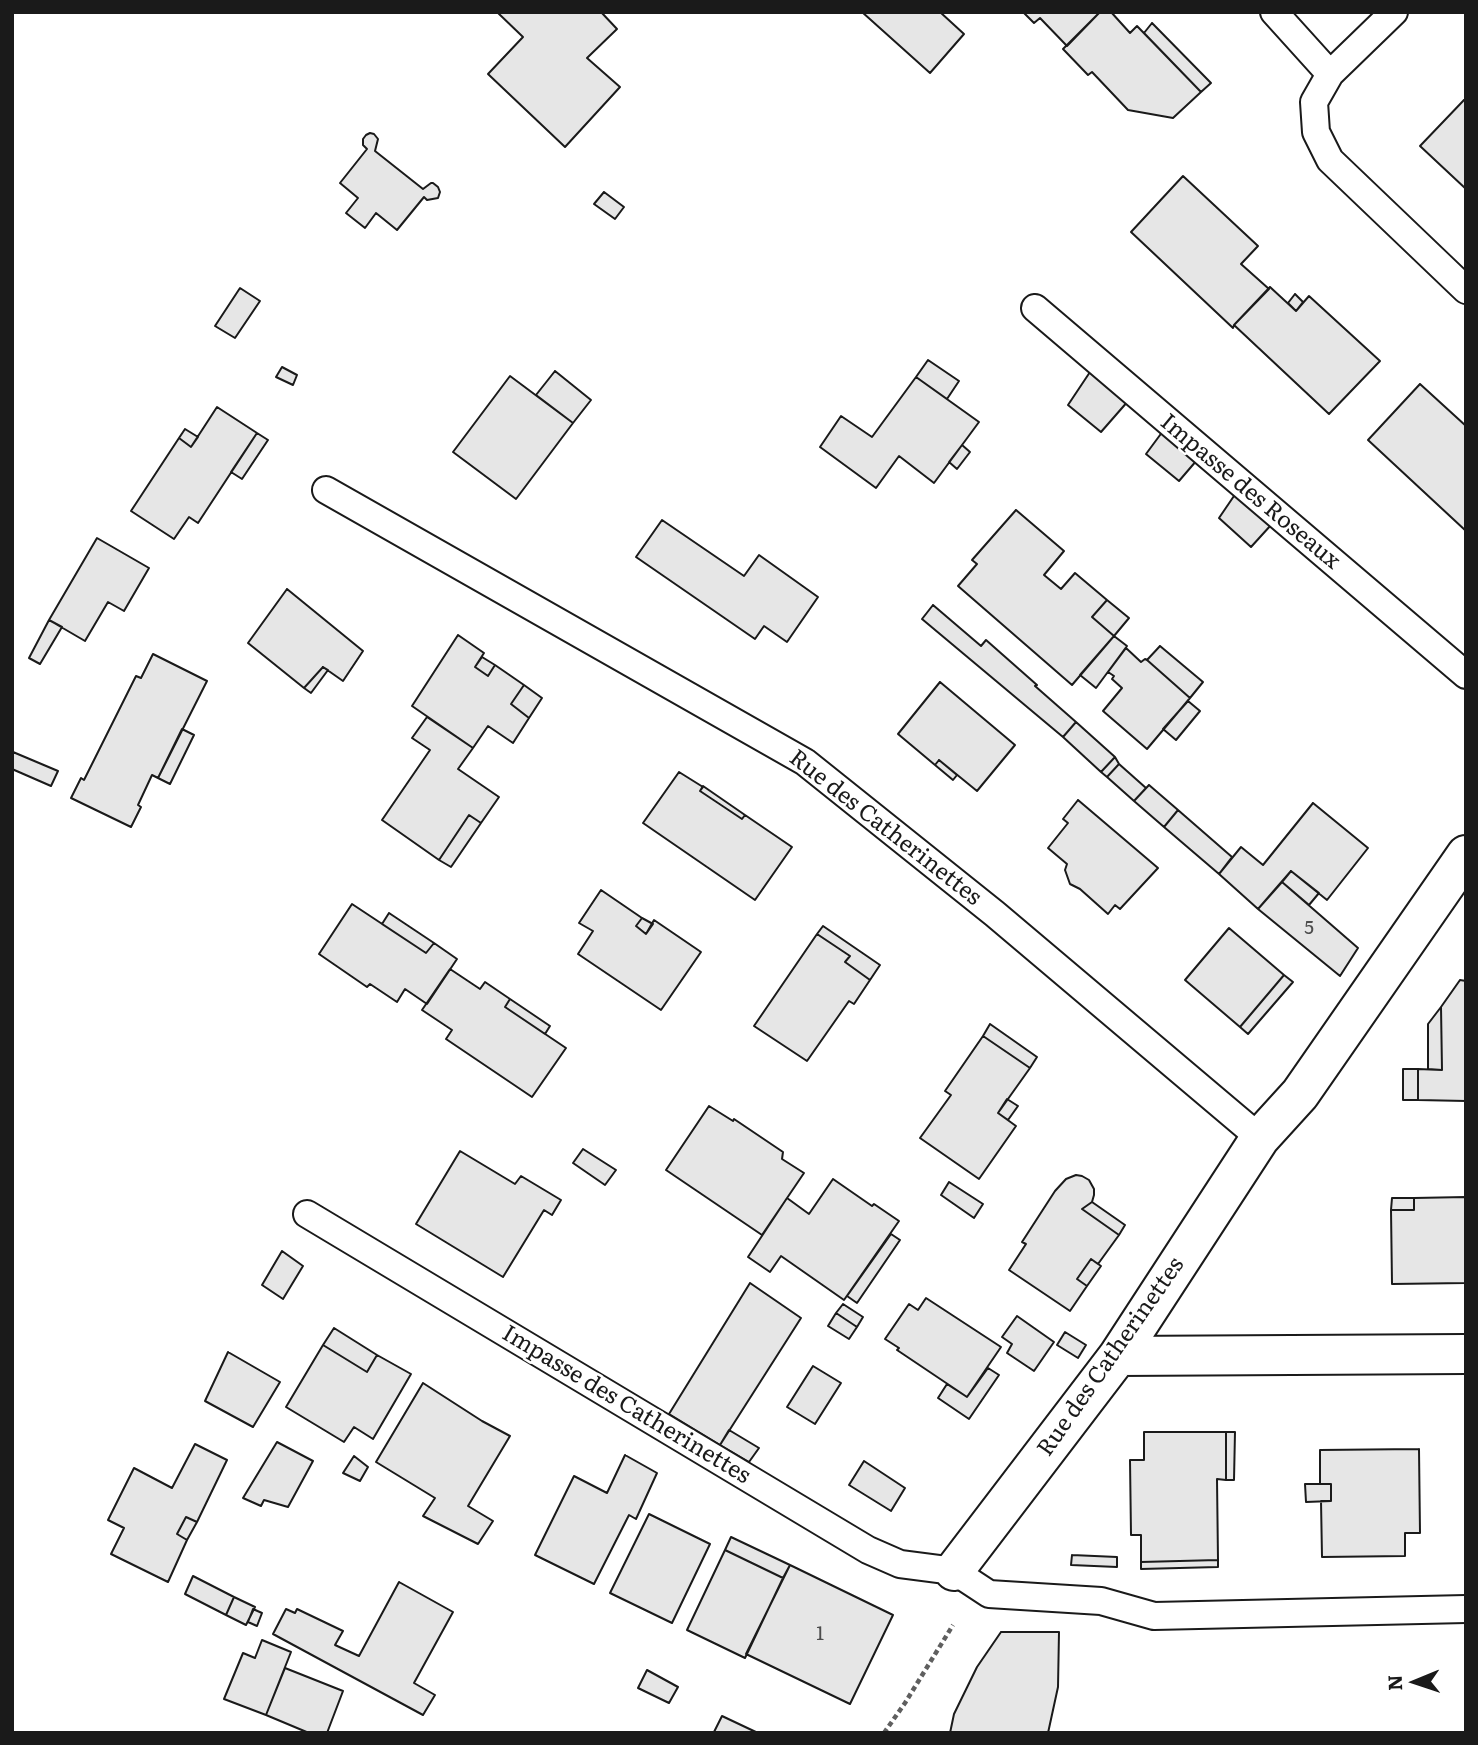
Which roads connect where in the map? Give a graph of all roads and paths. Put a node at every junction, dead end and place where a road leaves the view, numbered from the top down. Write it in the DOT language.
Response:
graph roads {
  1 [pos="1274,12"];
  2 [pos="1394,12"];
  3 [pos="1330,74"];
  4 [pos="1466,290"];
  5 [pos="1035,308"];
  6 [pos="326,490"];
  7 [pos="1466,675"];
  8 [pos="1466,855"];
  9 [pos="1260,1138"];
  10 [pos="307,1214"];
  11 [pos="1466,1354"];
  12 [pos="1118,1356"];
  13 [pos="954,1571"];
  14 [pos="1466,1609"];
  15 [pos="946,1637"];
  16 [pos="884,1733"];
  1 -- 3 [label="lane"];
  2 -- 3 [label="lane"];
  3 -- 4 [label="lane"];
  5 -- 7 [label="lane, Impasse des Roseaux"];
  6 -- 9 [label="lane, Rue des Catherinettes"];
  8 -- 9 [label="street, Rue des Catherinettes"];
  9 -- 12 [label="street, Rue des Catherinettes"];
  10 -- 13 [label="lane, Impasse des Catherinettes"];
  11 -- 12 [label="street"];
  12 -- 13 [label="street, Rue des Catherinettes"];
  13 -- 14 [label="lane"];
  15 -- 16 [label="path"];
}
